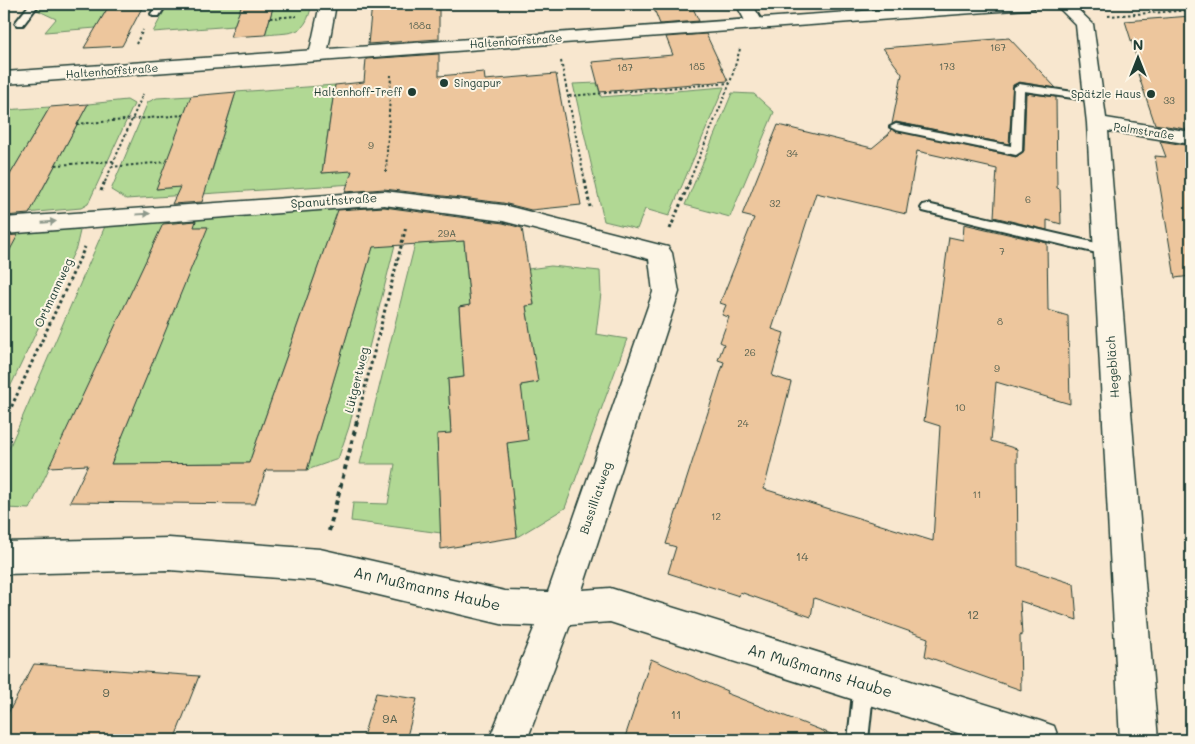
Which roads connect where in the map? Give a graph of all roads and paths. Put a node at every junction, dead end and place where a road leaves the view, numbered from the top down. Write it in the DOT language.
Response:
graph roads {
  1 [pos="34,4"];
  2 [pos="162,4"];
  3 [pos="328,4"];
  4 [pos="744,4"];
  5 [pos="1028,4"];
  6 [pos="1063,4"];
  7 [pos="156,14"];
  8 [pos="20,23"];
  9 [pos="755,24"];
  10 [pos="740,48"];
  11 [pos="318,55"];
  12 [pos="561,61"];
  13 [pos="390,75"];
  14 [pos="4,78"];
  15 [pos="730,83"];
  16 [pos="143,93"];
  17 [pos="569,96"];
  18 [pos="1095,111"];
  19 [pos="184,115"];
  20 [pos="132,119"];
  21 [pos="77,124"];
  22 [pos="896,127"];
  23 [pos="1191,138"];
  24 [pos="114,161"];
  25 [pos="166,162"];
  26 [pos="56,165"];
  27 [pos="111,167"];
  28 [pos="384,198"];
  29 [pos="412,200"];
  30 [pos="927,208"];
  31 [pos="94,218"];
  32 [pos="4,226"];
  33 [pos="596,237"];
  34 [pos="1105,250"];
  35 [pos="660,253"];
  36 [pos="4,424"];
  37 [pos="4,558"];
  38 [pos="320,565"];
  39 [pos="559,609"];
  40 [pos="864,684"];
  41 [pos="508,740"];
  42 [pos="858,740"];
  43 [pos="1040,740"];
  44 [pos="1139,740"];
  1 -- 8 [label="lane"];
  2 -- 7 [label="lane"];
  3 -- 11 [label="street"];
  4 -- 9 [label="street"];
  5 -- 9 [label="street, Haltenhoffstraße"];
  6 -- 18 [label="street, Hegebläch"];
  9 -- 11 [label="street, Haltenhoffstraße"];
  10 -- 15 [label="path"];
  11 -- 14 [label="street, Haltenhoffstraße"];
  12 -- 17 [label="path, Haltenhoffstraße"];
  13 -- 28 [label="path"];
  15 -- 17 [label="path"];
  15 -- 35 [label="path"];
  16 -- 20 [label="path, Ortmannweg"];
  17 -- 33 [label="path, Haltenhoffstraße"];
  18 -- 22 [label="lane"];
  18 -- 23 [label="street, Palmstraße"];
  18 -- 34 [label="street, Hegebläch"];
  19 -- 20 [label="path"];
  20 -- 21 [label="path"];
  20 -- 24 [label="path, Ortmannweg"];
  24 -- 26 [label="path"];
  24 -- 27 [label="path, Ortmannweg"];
  25 -- 27 [label="path"];
  27 -- 31 [label="path, Ortmannweg"];
  28 -- 29 [label="street, Spanuthstraße"];
  31 -- 28 [label="street, Spanuthstraße, one-way"];
  29 -- 33 [label="street, Spanuthstraße"];
  29 -- 38 [label="path, Lütgertweg"];
  30 -- 34 [label="lane"];
  32 -- 31 [label="street, Spanuthstraße, one-way"];
  31 -- 36 [label="path, Ortmannweg"];
  33 -- 35 [label="street, Spanuthstraße"];
  34 -- 44 [label="street, Hegebläch"];
  35 -- 39 [label="street, Bussilliatweg"];
  37 -- 38 [label="street, An Mußmanns Haube"];
  38 -- 39 [label="street, An Mußmanns Haube"];
  39 -- 40 [label="street, An Mußmanns Haube"];
  39 -- 41 [label="street, Bussilliatweg"];
  40 -- 42 [label="lane"];
  40 -- 43 [label="street, An Mußmanns Haube"];
}
